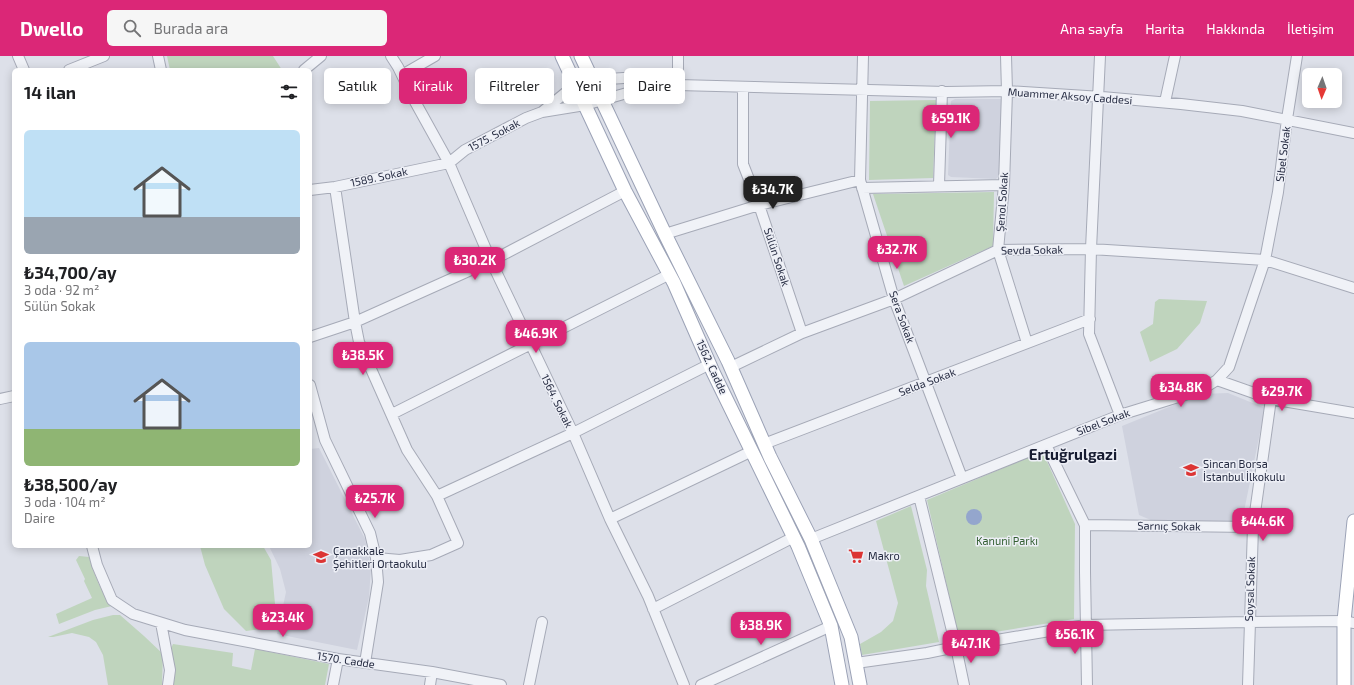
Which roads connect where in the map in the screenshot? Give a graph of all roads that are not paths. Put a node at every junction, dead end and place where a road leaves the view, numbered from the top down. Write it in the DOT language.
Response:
graph roads {
  1 [pos="18,56"];
  2 [pos="104,56"];
  3 [pos="158,56"];
  4 [pos="321,56"];
  5 [pos="391,56"];
  6 [pos="435,56"];
  7 [pos="562,56"];
  8 [pos="581,56"];
  9 [pos="678,56"];
  10 [pos="863,56"];
  11 [pos="1006,56"];
  12 [pos="1100,56"];
  13 [pos="1175,56"];
  14 [pos="1297,56"];
  15 [pos="23,68"];
  16 [pos="74,68"];
  17 [pos="161,68"];
  18 [pos="306,68"];
  19 [pos="414,68"];
  20 [pos="567,68"];
  21 [pos="587,68"];
  22 [pos="678,68"];
  23 [pos="399,70"];
  24 [pos="685,85"];
  25 [pos="744,87"];
  26 [pos="863,89"];
  27 [pos="1007,91"];
  28 [pos="942,92"];
  29 [pos="562,96"];
  30 [pos="1097,97"];
  31 [pos="1165,102"];
  32 [pos="416,104"];
  33 [pos="591,104"];
  34 [pos="605,104"];
  35 [pos="585,106"];
  36 [pos="542,112"];
  37 [pos="1287,119"];
  38 [pos="1354,133"];
  39 [pos="448,163"];
  40 [pos="861,184"];
  41 [pos="939,185"];
  42 [pos="1004,185"];
  43 [pos="335,187"];
  44 [pos="312,190"];
  45 [pos="626,190"];
  46 [pos="760,204"];
  47 [pos="665,234"];
  48 [pos="1091,249"];
  49 [pos="998,250"];
  50 [pos="1265,260"];
  51 [pos="491,262"];
  52 [pos="670,274"];
  53 [pos="1354,288"];
  54 [pos="894,299"];
  55 [pos="1090,319"];
  56 [pos="355,322"];
  57 [pos="802,333"];
  58 [pos="312,336"];
  59 [pos="1027,343"];
  60 [pos="530,345"];
  61 [pos="710,364"];
  62 [pos="731,367"];
  63 [pos="1217,380"];
  64 [pos="926,383"];
  65 [pos="312,392"];
  66 [pos="12,396"];
  67 [pos="0,399"];
  68 [pos="1271,399"];
  69 [pos="1354,413"];
  70 [pos="392,414"];
  71 [pos="1120,415"];
  72 [pos="573,433"];
  73 [pos="764,444"];
  74 [pos="1046,445"];
  75 [pos="752,451"];
  76 [pos="962,478"];
  77 [pos="437,496"];
  78 [pos="918,496"];
  79 [pos="610,519"];
  80 [pos="1354,521"];
  81 [pos="1085,525"];
  82 [pos="1253,527"];
  83 [pos="794,537"];
  84 [pos="811,539"];
  85 [pos="93,548"];
  86 [pos="376,558"];
  87 [pos="653,609"];
  88 [pos="542,622"];
  89 [pos="1249,622"];
  90 [pos="1349,622"];
  91 [pos="161,623"];
  92 [pos="1086,625"];
  93 [pos="831,626"];
  94 [pos="956,647"];
  95 [pos="338,659"];
  96 [pos="365,663"];
  97 [pos="856,663"];
  98 [pos="432,672"];
  99 [pos="168,685"];
  100 [pos="333,685"];
  101 [pos="430,685"];
  102 [pos="501,685"];
  103 [pos="529,685"];
  104 [pos="684,685"];
  105 [pos="701,685"];
  106 [pos="842,685"];
  107 [pos="860,685"];
  108 [pos="964,685"];
  109 [pos="1087,685"];
  110 [pos="1248,685"];
  111 [pos="1344,685"];
  1 -- 15 [label="street"];
  2 -- 16 [label="street"];
  3 -- 17 [label="street"];
  4 -- 18 [label="street"];
  5 -- 23 [label="street, 1564. Sokak"];
  6 -- 19 [label="street"];
  7 -- 20 [label="main road, 1562. Cadde"];
  8 -- 21 [label="main road, 1562. Cadde"];
  9 -- 22 [label="street"];
  10 -- 26 [label="street, Sera Sokak"];
  11 -- 27 [label="street, Şenol Sokak"];
  12 -- 30 [label="street"];
  13 -- 31 [label="street"];
  14 -- 37 [label="street, Sibel Sokak"];
  24 -- 25 [label="street, Muammer Aksoy Caddesi"];
  25 -- 26 [label="street, Muammer Aksoy Caddesi"];
  25 -- 46 [label="street, Sülün Sokak"];
  26 -- 28 [label="street, Muammer Aksoy Caddesi"];
  26 -- 40 [label="street, Sera Sokak"];
  27 -- 28 [label="street, Muammer Aksoy Caddesi"];
  27 -- 30 [label="street, Muammer Aksoy Caddesi"];
  27 -- 42 [label="street, Şenol Sokak"];
  28 -- 41 [label="street"];
  29 -- 36 [label="street"];
  30 -- 31 [label="street, Muammer Aksoy Caddesi"];
  30 -- 48 [label="street"];
  31 -- 37 [label="street, Muammer Aksoy Caddesi"];
  32 -- 39 [label="street, 1564. Sokak"];
  33 -- 35 [label="street"];
  34 -- 47 [label="main road, 1562. Cadde"];
  35 -- 36 [label="street"];
  35 -- 45 [label="main road, 1562. Cadde"];
  36 -- 39 [label="street, 1575. Sokak"];
  37 -- 38 [label="street, Muammer Aksoy Caddesi"];
  37 -- 50 [label="street, Sibel Sokak"];
  39 -- 43 [label="street, 1589. Sokak"];
  39 -- 51 [label="street, 1564. Sokak"];
  40 -- 41 [label="street"];
  40 -- 46 [label="street"];
  40 -- 54 [label="street, Sera Sokak"];
  41 -- 42 [label="street"];
  42 -- 49 [label="street, Şenol Sokak"];
  43 -- 44 [label="street, 1589. Sokak"];
  43 -- 56 [label="street"];
  45 -- 51 [label="street"];
  45 -- 52 [label="main road, 1562. Cadde"];
  46 -- 47 [label="street"];
  46 -- 57 [label="street, Sülün Sokak"];
  47 -- 62 [label="main road, 1562. Cadde"];
  48 -- 49 [label="street, Sevda Sokak"];
  48 -- 50 [label="street, Sevda Sokak"];
  48 -- 55 [label="street"];
  49 -- 54 [label="street, Sevda Sokak"];
  49 -- 59 [label="street, Şenol Sokak"];
  50 -- 53 [label="street, Sevda Sokak"];
  50 -- 63 [label="street, Sibel Sokak"];
  51 -- 56 [label="street"];
  51 -- 60 [label="street, 1564. Sokak"];
  52 -- 60 [label="street"];
  52 -- 61 [label="main road, 1562. Cadde"];
  54 -- 57 [label="street, Sevda Sokak"];
  54 -- 64 [label="street, Sera Sokak"];
  55 -- 59 [label="street, Selda Sokak"];
  55 -- 71 [label="street"];
  56 -- 58 [label="street"];
  56 -- 70 [label="street"];
  57 -- 62 [label="street, Sevda Sokak"];
  59 -- 64 [label="street, Selda Sokak"];
  60 -- 70 [label="street"];
  60 -- 72 [label="street, 1564. Sokak"];
  61 -- 72 [label="street"];
  61 -- 75 [label="main road, 1562. Cadde"];
  62 -- 73 [label="main road, 1562. Cadde"];
  63 -- 68 [label="street"];
  63 -- 71 [label="street, Sibel Sokak"];
  64 -- 73 [label="street, Selda Sokak"];
  64 -- 76 [label="street, Sera Sokak"];
  65 -- 86 [label="street"];
  66 -- 67 [label="street"];
  68 -- 69 [label="street"];
  68 -- 82 [label="street, Soysal Sokak"];
  70 -- 77 [label="street"];
  71 -- 74 [label="street, Sibel Sokak"];
  72 -- 77 [label="street"];
  72 -- 79 [label="street, 1564. Sokak"];
  73 -- 84 [label="main road, 1562. Cadde"];
  74 -- 76 [label="street, Sibel Sokak"];
  74 -- 81 [label="street"];
  75 -- 79 [label="street"];
  75 -- 83 [label="main road, 1562. Cadde"];
  76 -- 78 [label="street, Sibel Sokak"];
  77 -- 86 [label="street"];
  78 -- 84 [label="street, Sibel Sokak"];
  78 -- 94 [label="street"];
  79 -- 87 [label="street, 1564. Sokak"];
  80 -- 90 [label="main road"];
  81 -- 82 [label="street, Sarnıç Sokak"];
  81 -- 92 [label="street"];
  82 -- 89 [label="street, Soysal Sokak"];
  83 -- 87 [label="street"];
  83 -- 93 [label="main road, 1562. Cadde"];
  84 -- 97 [label="main road, 1562. Cadde"];
  85 -- 91 [label="street, 1570. Cadde"];
  86 -- 96 [label="street"];
  87 -- 104 [label="street, 1564. Sokak"];
  88 -- 103 [label="street"];
  89 -- 90 [label="street"];
  89 -- 92 [label="street"];
  89 -- 110 [label="street, Soysal Sokak"];
  90 -- 111 [label="main road"];
  91 -- 95 [label="street, 1570. Cadde"];
  91 -- 99 [label="street"];
  92 -- 94 [label="street"];
  92 -- 109 [label="street"];
  93 -- 105 [label="street"];
  93 -- 106 [label="main road, 1562. Cadde"];
  94 -- 97 [label="street"];
  94 -- 108 [label="street"];
  95 -- 96 [label="street, 1570. Cadde"];
  95 -- 100 [label="street"];
  96 -- 98 [label="street, 1570. Cadde"];
  97 -- 107 [label="main road, 1562. Cadde"];
  98 -- 101 [label="street"];
  98 -- 102 [label="street, 1570. Cadde"];
}
